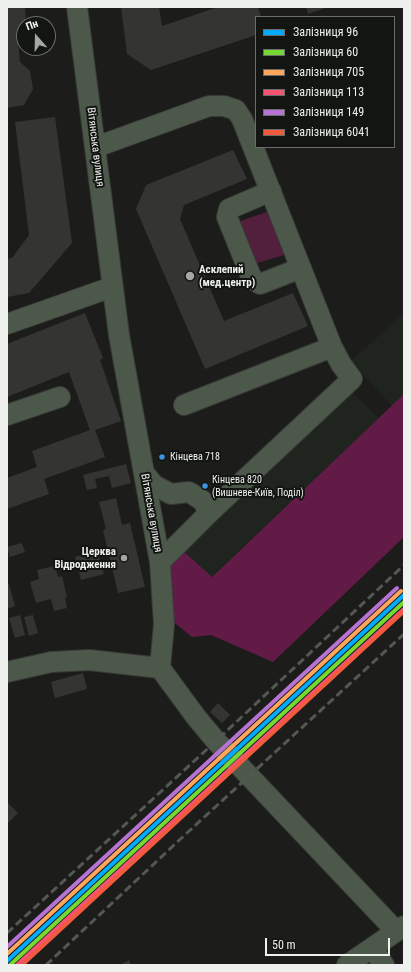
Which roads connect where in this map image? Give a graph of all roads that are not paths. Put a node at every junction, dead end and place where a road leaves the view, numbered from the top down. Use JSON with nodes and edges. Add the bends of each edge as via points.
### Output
{"nodes":[{"id":1,"x":77,"y":7,"type":"edge"},
{"id":2,"x":96,"y":147,"type":"junction"},
{"id":3,"x":271,"y":190,"type":"junction"},
{"id":4,"x":301,"y":268,"type":"junction"},
{"id":5,"x":112,"y":287,"type":"junction"},
{"id":6,"x":7,"y":324,"type":"edge"},
{"id":7,"x":332,"y":347,"type":"junction"},
{"id":8,"x":60,"y":397,"type":"dead end"},
{"id":9,"x":184,"y":405,"type":"dead end"},
{"id":10,"x":7,"y":415,"type":"edge"},
{"id":11,"x":144,"y":473,"type":"junction"},
{"id":12,"x":209,"y":512,"type":"junction"},
{"id":13,"x":160,"y":562,"type":"junction"},
{"id":14,"x":160,"y":668,"type":"junction"},
{"id":15,"x":7,"y":672,"type":"edge"},
{"id":16,"x":400,"y":928,"type":"edge"},
{"id":17,"x":372,"y":948,"type":"junction"},
{"id":18,"x":346,"y":965,"type":"edge"},
{"id":19,"x":384,"y":965,"type":"edge"}],
"edges":[{"from":1,"to":2,"type":"street","name":"Вітянська вулиця"},
{"from":2,"to":3,"type":"street","via":[[209,106],[224,106],[236,110],[242,119]]},
{"from":2,"to":5,"type":"street","name":"Вітянська вулиця"},
{"from":3,"to":4,"type":"street"},
{"from":3,"to":4,"type":"street","via":[[229,209],[227,217],[252,279],[260,284]]},
{"from":4,"to":7,"type":"street"},
{"from":5,"to":6,"type":"street"},
{"from":5,"to":11,"type":"street","name":"Вітянська вулиця"},
{"from":7,"to":9,"type":"street"},
{"from":7,"to":12,"type":"street","via":[[352,379]]},
{"from":8,"to":10,"type":"street"},
{"from":11,"to":12,"type":"street","via":[[154,485],[171,494],[189,492],[203,501]]},
{"from":11,"to":13,"type":"street","name":"Вітянська вулиця"},
{"from":12,"to":13,"type":"street"},
{"from":13,"to":14,"type":"street","name":"Вітянська вулиця","via":[[164,624]]},
{"from":14,"to":15,"type":"street","via":[[89,660],[51,662]]},
{"from":14,"to":16,"type":"street","via":[[204,727],[255,784]]},
{"from":16,"to":17,"type":"street"},
{"from":17,"to":18,"type":"street"},
{"from":17,"to":19,"type":"street"}]}
